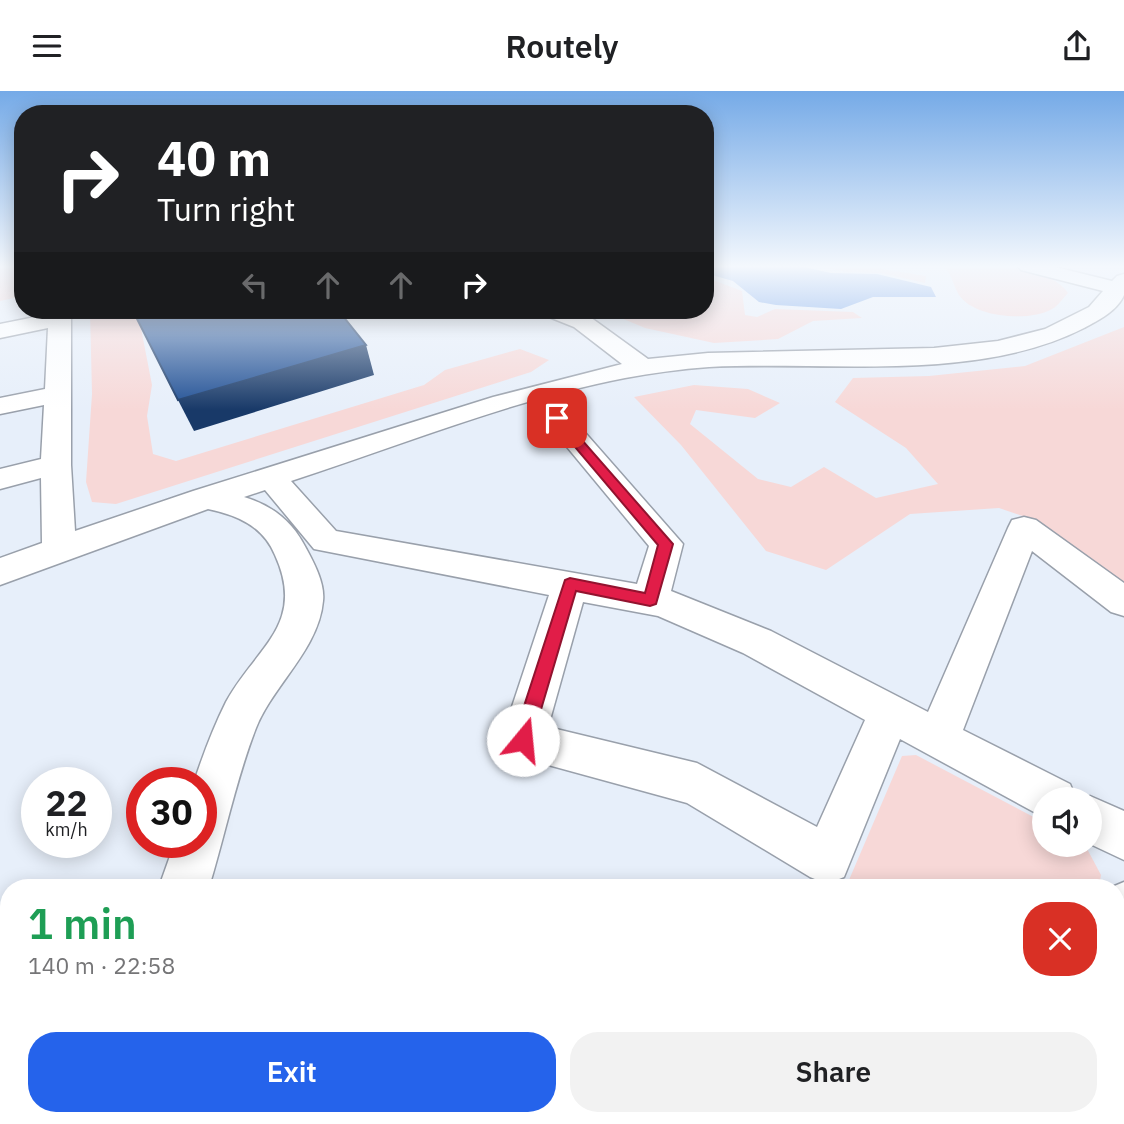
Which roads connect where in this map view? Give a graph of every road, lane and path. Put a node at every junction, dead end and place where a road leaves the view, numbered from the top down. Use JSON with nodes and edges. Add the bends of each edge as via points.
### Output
{"nodes":[{"id":1,"x":1093,"y":314,"type":"edge"},
{"id":2,"x":574,"y":319,"type":"edge"},
{"id":3,"x":0,"y":331,"type":"edge"},
{"id":4,"x":642,"y":367,"type":"junction"},
{"id":5,"x":58,"y":394,"type":"junction"},
{"id":6,"x":0,"y":406,"type":"edge"},
{"id":7,"x":557,"y":418,"type":"dead end"},
{"id":8,"x":56,"y":465,"type":"junction"},
{"id":9,"x":271,"y":477,"type":"junction"},
{"id":10,"x":0,"y":479,"type":"edge"},
{"id":11,"x":204,"y":498,"type":"junction"},
{"id":12,"x":59,"y":549,"type":"junction"},
{"id":13,"x":0,"y":572,"type":"edge"},
{"id":14,"x":570,"y":584,"type":"junction"},
{"id":15,"x":650,"y":600,"type":"junction"},
{"id":16,"x":1124,"y":602,"type":"edge"},
{"id":17,"x":889,"y":713,"type":"junction"},
{"id":18,"x":937,"y":739,"type":"junction"},
{"id":19,"x":217,"y":788,"type":"edge"},
{"id":20,"x":1032,"y":789,"type":"edge"},
{"id":21,"x":1102,"y":825,"type":"edge"},
{"id":22,"x":1124,"y":837,"type":"edge"},
{"id":23,"x":194,"y":858,"type":"edge"},
{"id":24,"x":187,"y":879,"type":"edge"}],
"edges":[{"from":1,"to":4,"type":"street","via":[[1045,335],[989,349],[917,357],[760,357]]},
{"from":2,"to":4,"type":"street"},
{"from":3,"to":5,"type":"street","via":[[60,319]]},
{"from":4,"to":9,"type":"street","via":[[551,387]]},
{"from":5,"to":6,"type":"street"},
{"from":5,"to":8,"type":"street"},
{"from":7,"to":15,"type":"street","via":[[666,544]]},
{"from":8,"to":10,"type":"street"},
{"from":8,"to":12,"type":"street"},
{"from":9,"to":11,"type":"street"},
{"from":9,"to":14,"type":"street","via":[[326,541]]},
{"from":11,"to":12,"type":"street"},
{"from":11,"to":19,"type":"street","via":[[231,503],[269,519],[289,543],[305,601],[289,639],[242,714]]},
{"from":12,"to":13,"type":"street"},
{"from":14,"to":15,"type":"street"},
{"from":14,"to":17,"type":"street","via":[[523,740],[697,784],[827,860]]},
{"from":15,"to":17,"type":"street","via":[[757,642]]},
{"from":16,"to":18,"type":"street","via":[[1024,528]]},
{"from":17,"to":18,"type":"street"},
{"from":18,"to":20,"type":"street"},
{"from":21,"to":22,"type":"street"},
{"from":23,"to":24,"type":"street"}]}
